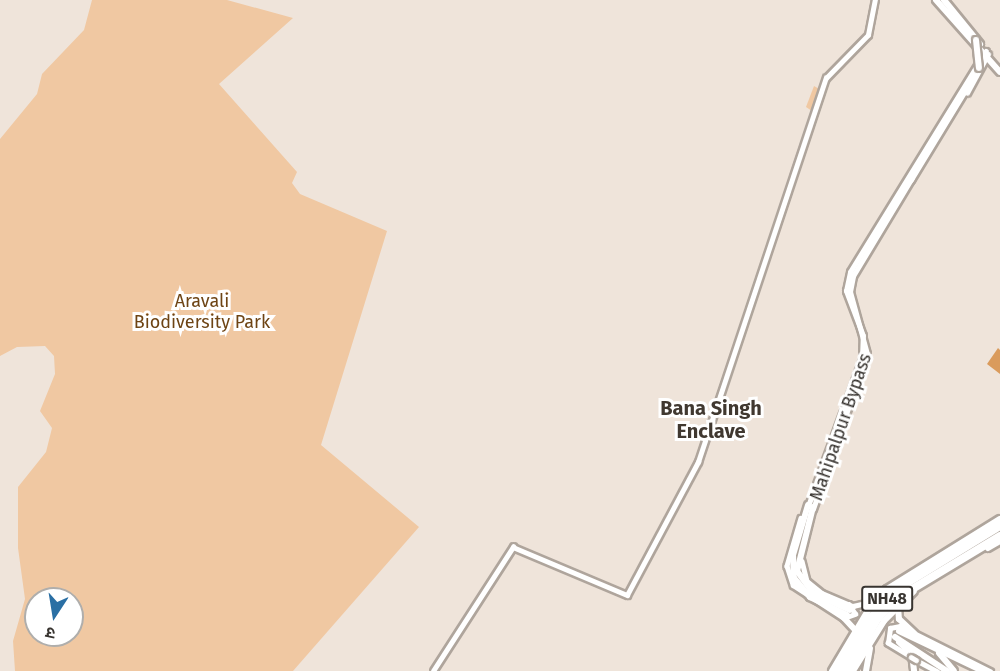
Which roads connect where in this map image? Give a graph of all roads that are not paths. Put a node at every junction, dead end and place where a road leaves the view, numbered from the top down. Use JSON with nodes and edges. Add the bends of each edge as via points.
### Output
{"nodes":[{"id":1,"x":875,"y":0,"type":"edge"},
{"id":2,"x":936,"y":0,"type":"edge"},
{"id":3,"x":942,"y":0,"type":"edge"},
{"id":4,"x":974,"y":40,"type":"junction"},
{"id":5,"x":986,"y":54,"type":"junction"},
{"id":6,"x":977,"y":67,"type":"junction"},
{"id":7,"x":1000,"y":70,"type":"edge"},
{"id":8,"x":911,"y":180,"type":"junction"},
{"id":9,"x":811,"y":506,"type":"junction"},
{"id":10,"x":1000,"y":519,"type":"edge"},
{"id":11,"x":1000,"y":526,"type":"edge"},
{"id":12,"x":975,"y":533,"type":"junction"},
{"id":13,"x":1000,"y":536,"type":"edge"},
{"id":14,"x":1000,"y":541,"type":"edge"},
{"id":15,"x":973,"y":546,"type":"junction"},
{"id":16,"x":958,"y":550,"type":"junction"},
{"id":17,"x":905,"y":592,"type":"junction"},
{"id":18,"x":876,"y":600,"type":"junction"},
{"id":19,"x":898,"y":606,"type":"junction"},
{"id":20,"x":848,"y":612,"type":"junction"},
{"id":21,"x":855,"y":631,"type":"junction"},
{"id":22,"x":914,"y":633,"type":"junction"},
{"id":23,"x":897,"y":635,"type":"junction"},
{"id":24,"x":872,"y":639,"type":"junction"},
{"id":25,"x":970,"y":665,"type":"junction"},
{"id":26,"x":433,"y":671,"type":"edge"},
{"id":27,"x":832,"y":671,"type":"edge"},
{"id":28,"x":839,"y":671,"type":"edge"},
{"id":29,"x":847,"y":671,"type":"edge"},
{"id":30,"x":853,"y":671,"type":"edge"},
{"id":31,"x":866,"y":671,"type":"edge"},
{"id":32,"x":914,"y":671,"type":"edge"},
{"id":33,"x":937,"y":671,"type":"edge"},
{"id":34,"x":947,"y":671,"type":"edge"},
{"id":35,"x":954,"y":671,"type":"edge"},
{"id":36,"x":977,"y":671,"type":"edge"},
{"id":37,"x":983,"y":671,"type":"edge"},
{"id":38,"x":990,"y":671,"type":"edge"}],
"edges":[{"from":1,"to":26,"type":"street","via":[[868,35],[826,78],[698,462],[628,594],[619,596],[515,546]]},
{"from":2,"to":4,"type":"main road"},
{"from":3,"to":4,"type":"main road"},
{"from":3,"to":5,"type":"main road"},
{"from":4,"to":5,"type":"main road"},
{"from":4,"to":6,"type":"main road","bridge":true},
{"from":5,"to":6,"type":"street","name":"Mahipalpur Bypass"},
{"from":5,"to":7,"type":"main road"},
{"from":5,"to":8,"type":"street","name":"Mahipalpur Bypass"},
{"from":6,"to":8,"type":"main road"},
{"from":6,"to":9,"type":"street","name":"Mahipalpur Bypass","via":[[850,272],[846,291],[863,336],[862,359]]},
{"from":8,"to":9,"type":"street","name":"Mahipalpur Bypass","via":[[853,276],[850,292],[867,354]]},
{"from":9,"to":20,"type":"main road","via":[[797,571],[813,592]]},
{"from":10,"to":12,"type":"main road"},
{"from":11,"to":15,"type":"highway","number":"NH48"},
{"from":12,"to":16,"type":"highway"},
{"from":12,"to":18,"type":"main road","via":[[900,579]]},
{"from":13,"to":15,"type":"highway","number":"NH48"},
{"from":14,"to":19,"type":"main road","via":[[918,588]]},
{"from":15,"to":16,"type":"highway","number":"NH48"},
{"from":15,"to":17,"type":"highway","number":"NH48"},
{"from":16,"to":28,"type":"highway","number":"NH48","via":[[884,601]]},
{"from":17,"to":19,"type":"highway"},
{"from":17,"to":29,"type":"highway","number":"NH48","via":[[879,616]]},
{"from":18,"to":20,"type":"street"},
{"from":18,"to":21,"type":"main road"},
{"from":19,"to":22,"type":"main road","via":[[899,619]]},
{"from":19,"to":24,"type":"main road"},
{"from":20,"to":21,"type":"main road"},
{"from":21,"to":27,"type":"main road"},
{"from":22,"to":33,"type":"street","via":[[895,626],[886,637]]},
{"from":22,"to":38,"type":"street"},
{"from":23,"to":25,"type":"main road"},
{"from":23,"to":32,"type":"main road","via":[[911,651]]},
{"from":23,"to":34,"type":"main road"},
{"from":23,"to":35,"type":"main road","via":[[943,656]]},
{"from":24,"to":30,"type":"main road"},
{"from":24,"to":31,"type":"main road"},
{"from":25,"to":36,"type":"street"},
{"from":25,"to":37,"type":"main road"}]}
